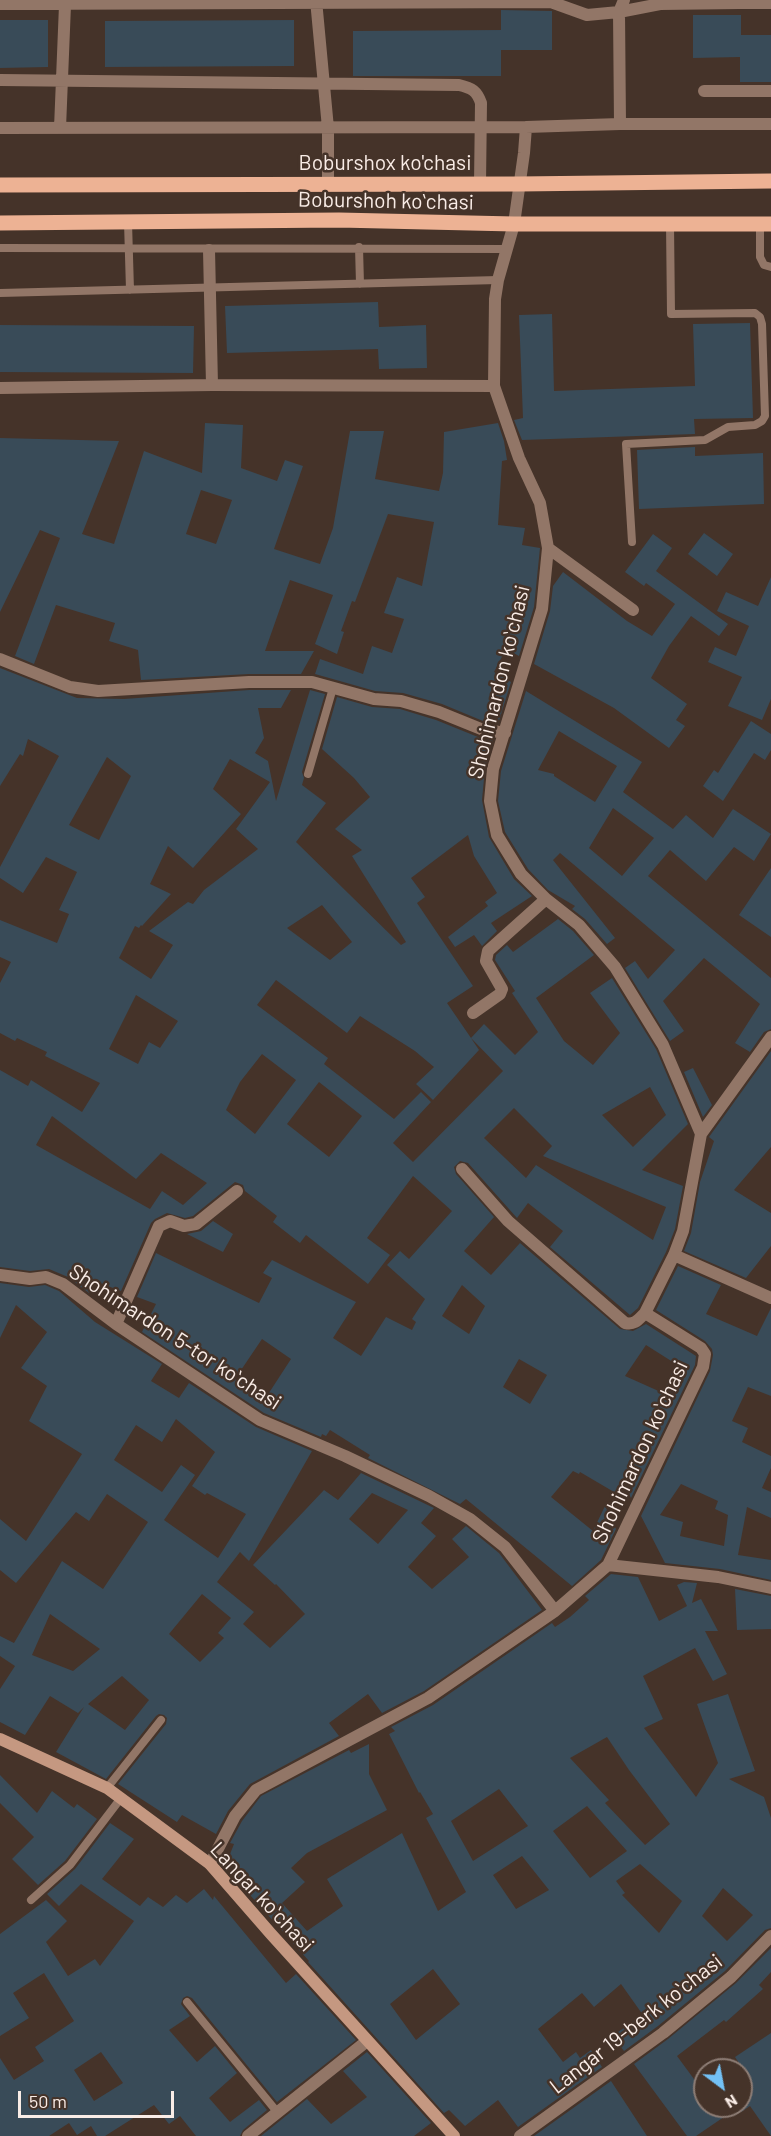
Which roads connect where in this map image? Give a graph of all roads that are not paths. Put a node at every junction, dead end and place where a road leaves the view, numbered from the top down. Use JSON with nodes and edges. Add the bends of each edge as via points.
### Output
{"nodes":[{"id":1,"x":317,"y":1,"type":"edge"},
{"id":2,"x":741,"y":1,"type":"edge"},
{"id":3,"x":771,"y":3,"type":"edge"},
{"id":4,"x":0,"y":4,"type":"edge"},
{"id":5,"x":65,"y":5,"type":"junction"},
{"id":6,"x":622,"y":6,"type":"edge"},
{"id":7,"x":0,"y":80,"type":"edge"},
{"id":8,"x":62,"y":81,"type":"junction"},
{"id":9,"x":324,"y":84,"type":"junction"},
{"id":10,"x":704,"y":91,"type":"dead end"},
{"id":11,"x":771,"y":92,"type":"edge"},
{"id":12,"x":620,"y":124,"type":"junction"},
{"id":13,"x":771,"y":124,"type":"edge"},
{"id":14,"x":481,"y":127,"type":"junction"},
{"id":15,"x":526,"y":127,"type":"junction"},
{"id":16,"x":0,"y":128,"type":"edge"},
{"id":17,"x":60,"y":128,"type":"junction"},
{"id":18,"x":328,"y":128,"type":"junction"},
{"id":19,"x":771,"y":181,"type":"edge"},
{"id":20,"x":328,"y":184,"type":"junction"},
{"id":21,"x":480,"y":184,"type":"junction"},
{"id":22,"x":519,"y":184,"type":"junction"},
{"id":23,"x":0,"y":185,"type":"edge"},
{"id":24,"x":128,"y":222,"type":"junction"},
{"id":25,"x":0,"y":223,"type":"edge"},
{"id":26,"x":670,"y":224,"type":"junction"},
{"id":27,"x":765,"y":224,"type":"edge"},
{"id":28,"x":514,"y":225,"type":"junction"},
{"id":29,"x":359,"y":247,"type":"junction"},
{"id":30,"x":0,"y":248,"type":"edge"},
{"id":31,"x":129,"y":249,"type":"junction"},
{"id":32,"x":508,"y":249,"type":"junction"},
{"id":33,"x":209,"y":250,"type":"junction"},
{"id":34,"x":771,"y":267,"type":"edge"},
{"id":35,"x":498,"y":280,"type":"junction"},
{"id":36,"x":360,"y":284,"type":"junction"},
{"id":37,"x":210,"y":288,"type":"junction"},
{"id":38,"x":130,"y":290,"type":"junction"},
{"id":39,"x":0,"y":293,"type":"edge"},
{"id":40,"x":212,"y":385,"type":"junction"},
{"id":41,"x":494,"y":386,"type":"junction"},
{"id":42,"x":0,"y":388,"type":"edge"},
{"id":43,"x":632,"y":542,"type":"dead end"},
{"id":44,"x":548,"y":548,"type":"junction"},
{"id":45,"x":633,"y":610,"type":"dead end"},
{"id":46,"x":0,"y":659,"type":"edge"},
{"id":47,"x":333,"y":688,"type":"junction"},
{"id":48,"x":505,"y":733,"type":"junction"},
{"id":49,"x":308,"y":774,"type":"dead end"},
{"id":50,"x":546,"y":899,"type":"junction"},
{"id":51,"x":473,"y":1013,"type":"dead end"},
{"id":52,"x":771,"y":1037,"type":"edge"},
{"id":53,"x":701,"y":1134,"type":"junction"},
{"id":54,"x":462,"y":1169,"type":"dead end"},
{"id":55,"x":237,"y":1191,"type":"dead end"},
{"id":56,"x":674,"y":1254,"type":"junction"},
{"id":57,"x":0,"y":1275,"type":"edge"},
{"id":58,"x":771,"y":1298,"type":"edge"},
{"id":59,"x":645,"y":1313,"type":"junction"},
{"id":60,"x":116,"y":1324,"type":"junction"},
{"id":61,"x":608,"y":1565,"type":"junction"},
{"id":62,"x":771,"y":1588,"type":"edge"},
{"id":63,"x":555,"y":1611,"type":"junction"},
{"id":64,"x":161,"y":1720,"type":"dead end"},
{"id":65,"x":0,"y":1739,"type":"edge"},
{"id":66,"x":107,"y":1788,"type":"junction"},
{"id":67,"x":121,"y":1798,"type":"junction"},
{"id":68,"x":210,"y":1864,"type":"junction"},
{"id":69,"x":32,"y":1900,"type":"dead end"},
{"id":70,"x":771,"y":1936,"type":"edge"},
{"id":71,"x":187,"y":2002,"type":"dead end"},
{"id":72,"x":368,"y":2041,"type":"junction"},
{"id":73,"x":278,"y":2113,"type":"junction"},
{"id":74,"x":248,"y":2136,"type":"edge"},
{"id":75,"x":454,"y":2136,"type":"edge"},
{"id":76,"x":520,"y":2136,"type":"edge"}],
"edges":[{"from":1,"to":5,"type":"street"},
{"from":1,"to":6,"type":"street","via":[[551,2],[587,15]]},
{"from":1,"to":9,"type":"street"},
{"from":2,"to":3,"type":"street"},
{"from":2,"to":6,"type":"street"},
{"from":4,"to":5,"type":"street"},
{"from":5,"to":8,"type":"street"},
{"from":6,"to":12,"type":"street"},
{"from":7,"to":8,"type":"street"},
{"from":8,"to":9,"type":"street"},
{"from":8,"to":17,"type":"street"},
{"from":9,"to":14,"type":"street","via":[[471,88],[481,103]]},
{"from":9,"to":18,"type":"street"},
{"from":10,"to":11,"type":"street"},
{"from":12,"to":13,"type":"street"},
{"from":12,"to":15,"type":"street"},
{"from":14,"to":15,"type":"street"},
{"from":14,"to":18,"type":"street"},
{"from":14,"to":21,"type":"street"},
{"from":15,"to":22,"type":"street"},
{"from":16,"to":17,"type":"street"},
{"from":17,"to":18,"type":"street"},
{"from":18,"to":20,"type":"street"},
{"from":19,"to":22,"type":"main road","name":"Boburshox ko'chasi"},
{"from":20,"to":21,"type":"main road","name":"Boburshox ko'chasi"},
{"from":20,"to":23,"type":"main road","name":"Boburshox ko'chasi"},
{"from":21,"to":22,"type":"main road","name":"Boburshox ko'chasi"},
{"from":22,"to":28,"type":"street","name":"Shohimardon koʻchasi"},
{"from":24,"to":25,"type":"main road","name":"Boburshoh koʻchasi"},
{"from":24,"to":28,"type":"main road","name":"Boburshoh koʻchasi","via":[[339,220]]},
{"from":24,"to":31,"type":"lane"},
{"from":26,"to":27,"type":"main road","name":"Boburshoh koʻchasi"},
{"from":26,"to":28,"type":"main road","name":"Boburshoh koʻchasi"},
{"from":26,"to":43,"type":"lane","via":[[671,314],[756,313],[760,317],[765,416],[755,425],[728,427],[705,440],[626,444]]},
{"from":27,"to":34,"type":"lane","via":[[760,257],[764,265]]},
{"from":28,"to":32,"type":"street","name":"Shohimardon koʻchasi"},
{"from":29,"to":32,"type":"lane"},
{"from":29,"to":33,"type":"lane"},
{"from":29,"to":36,"type":"lane"},
{"from":30,"to":31,"type":"lane"},
{"from":31,"to":33,"type":"lane"},
{"from":31,"to":38,"type":"lane"},
{"from":32,"to":35,"type":"street","name":"Shohimardon koʻchasi"},
{"from":33,"to":37,"type":"street"},
{"from":35,"to":36,"type":"lane"},
{"from":35,"to":41,"type":"street","name":"Shohimardon koʻchasi"},
{"from":36,"to":37,"type":"lane"},
{"from":37,"to":38,"type":"lane"},
{"from":37,"to":40,"type":"street"},
{"from":38,"to":39,"type":"lane"},
{"from":40,"to":41,"type":"street"},
{"from":40,"to":42,"type":"street"},
{"from":41,"to":44,"type":"street","name":"Shohimardon koʻchasi","via":[[519,458],[540,503]]},
{"from":44,"to":45,"type":"street"},
{"from":44,"to":48,"type":"street","name":"Shohimardon koʻchasi","via":[[542,609]]},
{"from":46,"to":47,"type":"street","via":[[70,687],[98,691],[288,681]]},
{"from":47,"to":48,"type":"street","via":[[374,699],[401,701],[481,729]]},
{"from":47,"to":49,"type":"lane"},
{"from":48,"to":50,"type":"street","name":"Shohimardon koʻchasi","via":[[493,769],[490,801],[497,835],[521,874]]},
{"from":50,"to":51,"type":"street","via":[[488,951],[486,961],[502,989]]},
{"from":50,"to":53,"type":"street","name":"Shohimardon koʻchasi","via":[[579,925],[615,967],[663,1045]]},
{"from":52,"to":53,"type":"street"},
{"from":53,"to":56,"type":"street","via":[[683,1230]]},
{"from":54,"to":59,"type":"street","via":[[508,1221],[625,1323],[636,1323]]},
{"from":55,"to":60,"type":"street","via":[[196,1224],[184,1226],[170,1221],[159,1226]]},
{"from":56,"to":58,"type":"street"},
{"from":56,"to":59,"type":"street"},
{"from":57,"to":60,"type":"street","name":"Shohimardon 5-tor koʻchasi","via":[[46,1277],[63,1284]]},
{"from":59,"to":61,"type":"street","name":"Shohimardon koʻchasi","via":[[705,1354],[703,1367]]},
{"from":60,"to":63,"type":"street","name":"Shohimardon 5-tor koʻchasi","via":[[260,1420],[418,1491],[470,1519],[505,1547]]},
{"from":61,"to":62,"type":"street","via":[[718,1576]]},
{"from":61,"to":63,"type":"street","name":"Shohimardon koʻchasi"},
{"from":63,"to":68,"type":"street","name":"Shohimardon koʻchasi","via":[[428,1698],[256,1790],[235,1816]]},
{"from":64,"to":66,"type":"lane"},
{"from":65,"to":66,"type":"street","name":"Langar koʻchasi"},
{"from":66,"to":67,"type":"street","name":"Langar koʻchasi"},
{"from":67,"to":68,"type":"street","name":"Langar koʻchasi"},
{"from":67,"to":69,"type":"lane","via":[[70,1865]]},
{"from":68,"to":72,"type":"street","name":"Langar koʻchasi"},
{"from":70,"to":76,"type":"street","name":"Langar 19-berk koʻchasi","via":[[731,1977],[663,2033]]},
{"from":71,"to":73,"type":"lane"},
{"from":72,"to":73,"type":"street"},
{"from":72,"to":75,"type":"street","name":"Langar koʻchasi"},
{"from":73,"to":74,"type":"street"}]}
